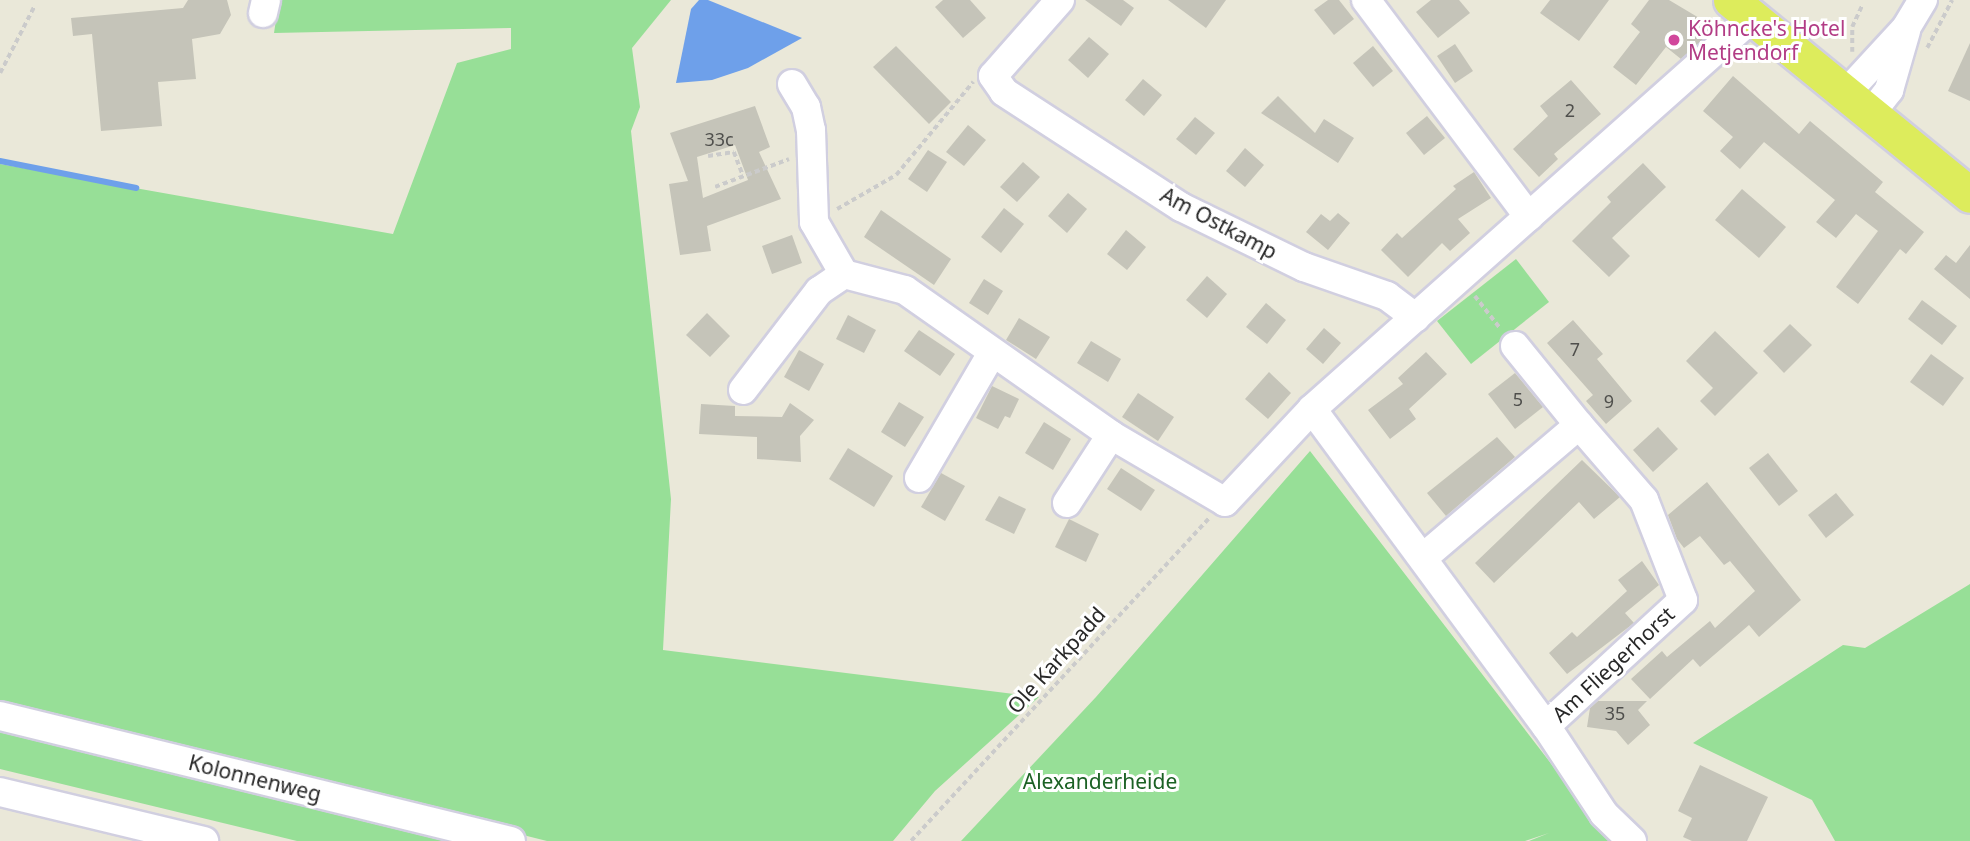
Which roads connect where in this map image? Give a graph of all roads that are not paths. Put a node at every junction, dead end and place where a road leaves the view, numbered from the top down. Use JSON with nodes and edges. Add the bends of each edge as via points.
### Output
{"nodes":[{"id":1,"x":1060,"y":0,"type":"edge"},
{"id":2,"x":1366,"y":0,"type":"edge"},
{"id":3,"x":1923,"y":0,"type":"edge"},
{"id":4,"x":1742,"y":9,"type":"edge"},
{"id":5,"x":792,"y":84,"type":"dead end"},
{"id":6,"x":1860,"y":102,"type":"junction"},
{"id":7,"x":1970,"y":195,"type":"edge"},
{"id":8,"x":1529,"y":217,"type":"junction"},
{"id":9,"x":844,"y":274,"type":"junction"},
{"id":10,"x":1416,"y":318,"type":"junction"},
{"id":11,"x":1515,"y":346,"type":"road end"},
{"id":12,"x":992,"y":353,"type":"junction"},
{"id":13,"x":743,"y":390,"type":"dead end"},
{"id":14,"x":1311,"y":409,"type":"junction"},
{"id":15,"x":1579,"y":425,"type":"junction"},
{"id":16,"x":1111,"y":435,"type":"junction"},
{"id":17,"x":919,"y":478,"type":"dead end"},
{"id":18,"x":1067,"y":503,"type":"dead end"},
{"id":19,"x":1424,"y":557,"type":"junction"},
{"id":20,"x":0,"y":716,"type":"edge"},
{"id":21,"x":1546,"y":726,"type":"junction"},
{"id":22,"x":0,"y":792,"type":"edge"},
{"id":23,"x":204,"y":841,"type":"edge"},
{"id":24,"x":511,"y":841,"type":"edge"},
{"id":25,"x":1632,"y":841,"type":"edge"}],
"edges":[{"from":1,"to":10,"type":"street","name":"Am Ostkamp","via":[[993,76],[1004,92],[1181,207],[1304,267],[1387,296]]},
{"from":2,"to":8,"type":"street"},
{"from":3,"to":6,"type":"street","via":[[1906,28],[1889,90]]},
{"from":4,"to":6,"type":"main road"},
{"from":4,"to":8,"type":"street"},
{"from":5,"to":9,"type":"street","via":[[809,118],[814,222]]},
{"from":6,"to":7,"type":"main road"},
{"from":8,"to":10,"type":"street"},
{"from":9,"to":12,"type":"street","via":[[905,290]]},
{"from":9,"to":13,"type":"street","via":[[819,291]]},
{"from":10,"to":14,"type":"street"},
{"from":11,"to":15,"type":"street","name":"Am Fliegerhorst"},
{"from":12,"to":16,"type":"street"},
{"from":12,"to":17,"type":"street"},
{"from":14,"to":16,"type":"street","via":[[1225,502]]},
{"from":14,"to":19,"type":"street","name":"Am Fliegerhorst"},
{"from":15,"to":19,"type":"street"},
{"from":15,"to":21,"type":"street","name":"Am Fliegerhorst","via":[[1644,500],[1683,600]]},
{"from":16,"to":18,"type":"street"},
{"from":19,"to":21,"type":"street","name":"Am Fliegerhorst"},
{"from":20,"to":24,"type":"street","name":"Kolonnenweg"},
{"from":21,"to":25,"type":"street","via":[[1604,814]]},
{"from":22,"to":23,"type":"street"}]}
